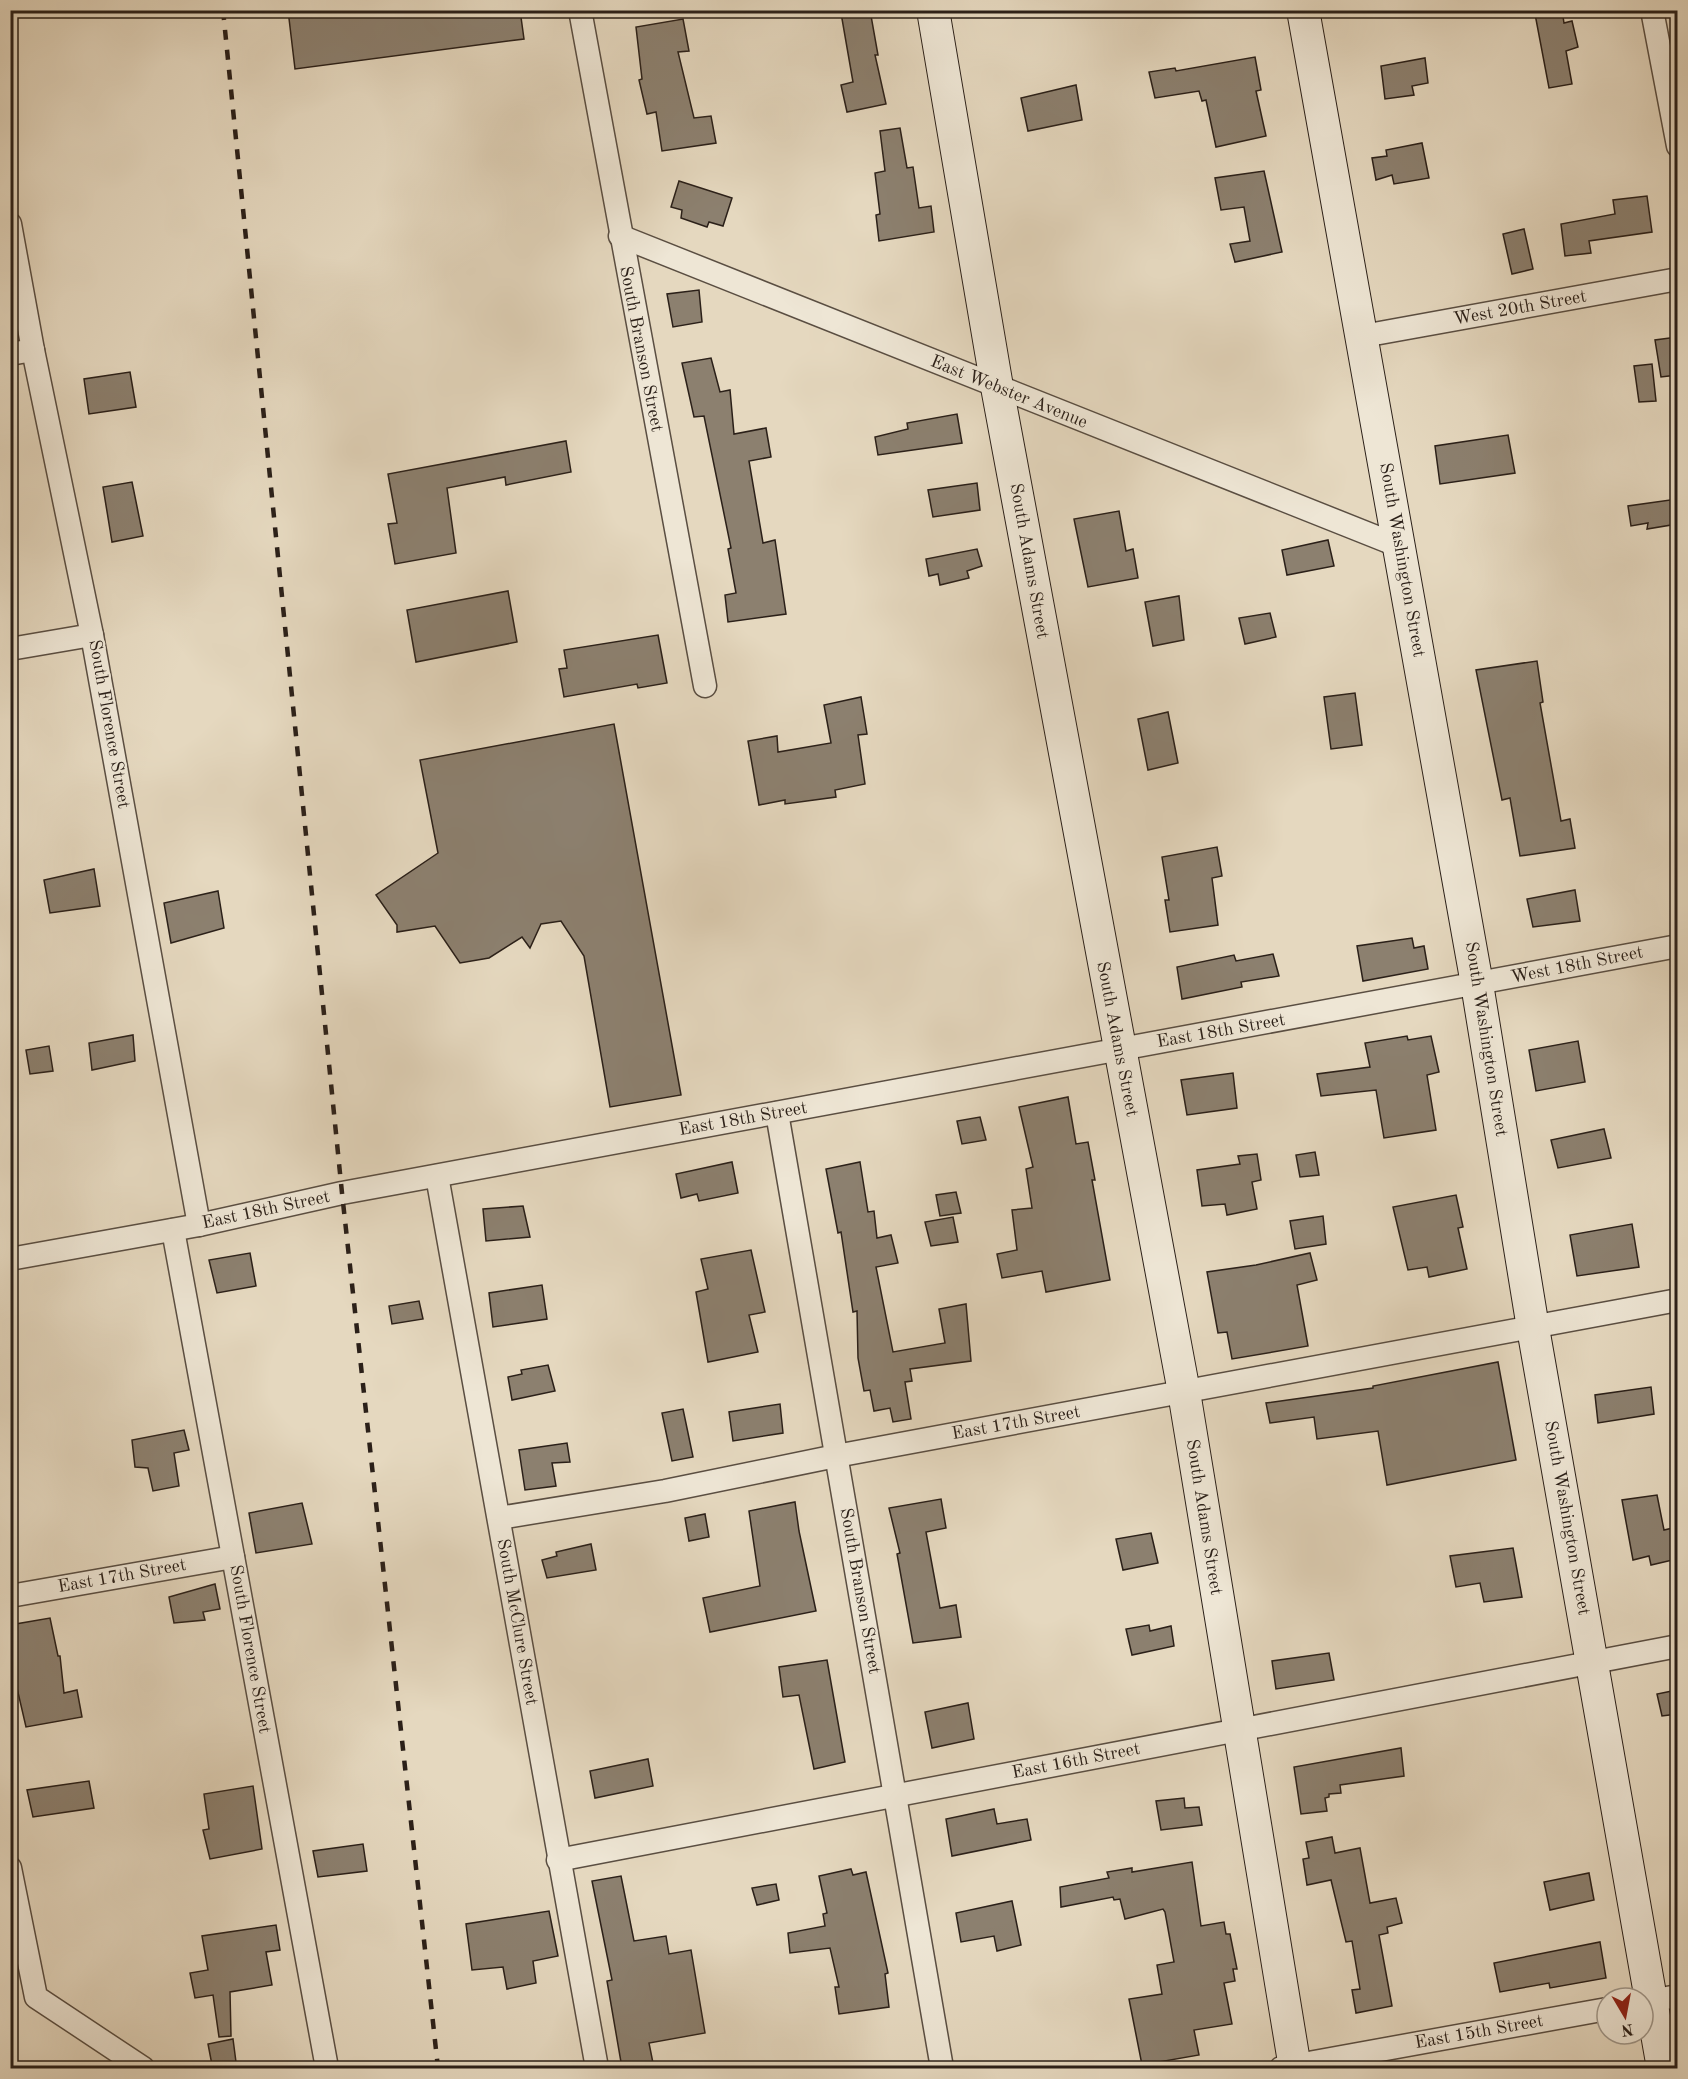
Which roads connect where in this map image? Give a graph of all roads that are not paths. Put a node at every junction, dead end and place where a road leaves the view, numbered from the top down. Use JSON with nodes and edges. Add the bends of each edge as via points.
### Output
{"nodes":[{"id":1,"x":580,"y":10,"type":"edge"},
{"id":2,"x":933,"y":10,"type":"edge"},
{"id":3,"x":1304,"y":10,"type":"edge"},
{"id":4,"x":1652,"y":10,"type":"edge"},
{"id":5,"x":1677,"y":146,"type":"edge"},
{"id":6,"x":10,"y":224,"type":"edge"},
{"id":7,"x":620,"y":236,"type":"junction"},
{"id":8,"x":1677,"y":279,"type":"edge"},
{"id":9,"x":1363,"y":336,"type":"junction"},
{"id":10,"x":22,"y":352,"type":"edge"},
{"id":11,"x":996,"y":387,"type":"junction"},
{"id":12,"x":1399,"y":546,"type":"junction"},
{"id":13,"x":93,"y":635,"type":"junction"},
{"id":14,"x":10,"y":649,"type":"edge"},
{"id":15,"x":705,"y":686,"type":"dead end"},
{"id":16,"x":1677,"y":946,"type":"edge"},
{"id":17,"x":1477,"y":984,"type":"junction"},
{"id":18,"x":1119,"y":1050,"type":"junction"},
{"id":19,"x":777,"y":1113,"type":"junction"},
{"id":20,"x":437,"y":1176,"type":"junction"},
{"id":21,"x":200,"y":1225,"type":"junction"},
{"id":22,"x":173,"y":1230,"type":"junction"},
{"id":23,"x":10,"y":1259,"type":"edge"},
{"id":24,"x":1677,"y":1300,"type":"edge"},
{"id":25,"x":1533,"y":1328,"type":"junction"},
{"id":26,"x":1184,"y":1392,"type":"junction"},
{"id":27,"x":836,"y":1456,"type":"junction"},
{"id":28,"x":499,"y":1518,"type":"junction"},
{"id":29,"x":233,"y":1557,"type":"junction"},
{"id":30,"x":10,"y":1596,"type":"edge"},
{"id":31,"x":1677,"y":1646,"type":"edge"},
{"id":32,"x":1593,"y":1662,"type":"junction"},
{"id":33,"x":1239,"y":1730,"type":"junction"},
{"id":34,"x":895,"y":1796,"type":"junction"},
{"id":35,"x":558,"y":1860,"type":"junction"},
{"id":36,"x":10,"y":1868,"type":"edge"},
{"id":37,"x":1657,"y":1999,"type":"edge"},
{"id":38,"x":1595,"y":2010,"type":"edge"},
{"id":39,"x":143,"y":2068,"type":"edge"},
{"id":40,"x":327,"y":2068,"type":"edge"},
{"id":41,"x":597,"y":2068,"type":"edge"},
{"id":42,"x":942,"y":2068,"type":"edge"},
{"id":43,"x":1290,"y":2068,"type":"edge"},
{"id":44,"x":1663,"y":2068,"type":"edge"}],
"edges":[{"from":1,"to":7,"type":"street","name":"South Branson Street"},
{"from":2,"to":11,"type":"main road","name":"South Adams Street"},
{"from":3,"to":9,"type":"main road","name":"South Washington Street"},
{"from":4,"to":5,"type":"street"},
{"from":6,"to":10,"type":"street","name":"South Florence Street"},
{"from":7,"to":11,"type":"street","name":"East Webster Avenue"},
{"from":7,"to":15,"type":"street","name":"South Branson Street"},
{"from":8,"to":9,"type":"street","name":"West 20th Street"},
{"from":9,"to":12,"type":"main road","name":"South Washington Street"},
{"from":10,"to":13,"type":"street","name":"South Florence Street"},
{"from":11,"to":12,"type":"street","name":"East Webster Avenue"},
{"from":11,"to":18,"type":"main road","name":"South Adams Street"},
{"from":12,"to":17,"type":"main road","name":"South Washington Street"},
{"from":13,"to":14,"type":"street"},
{"from":13,"to":21,"type":"street","name":"South Florence Street"},
{"from":16,"to":17,"type":"street","name":"West 18th Street"},
{"from":17,"to":18,"type":"street","name":"East 18th Street"},
{"from":17,"to":25,"type":"main road","name":"South Washington Street"},
{"from":18,"to":19,"type":"street","name":"East 18th Street"},
{"from":18,"to":26,"type":"main road","name":"South Adams Street"},
{"from":19,"to":20,"type":"street","name":"East 18th Street"},
{"from":19,"to":27,"type":"street","name":"South Branson Street"},
{"from":20,"to":21,"type":"street","name":"East 18th Street"},
{"from":20,"to":28,"type":"street","name":"South McClure Street"},
{"from":21,"to":22,"type":"street","name":"East 18th Street"},
{"from":22,"to":23,"type":"street","name":"East 18th Street"},
{"from":22,"to":29,"type":"street","name":"South Florence Street"},
{"from":24,"to":25,"type":"street","name":"East 17th Street"},
{"from":25,"to":26,"type":"street","name":"East 17th Street"},
{"from":25,"to":32,"type":"main road","name":"South Washington Street"},
{"from":26,"to":27,"type":"street","name":"East 17th Street"},
{"from":26,"to":33,"type":"main road","name":"South Adams Street"},
{"from":27,"to":28,"type":"street","name":"East 17th Street","via":[[665,1491]]},
{"from":27,"to":34,"type":"street","name":"South Branson Street"},
{"from":28,"to":35,"type":"street","name":"South McClure Street"},
{"from":29,"to":30,"type":"street","name":"East 17th Street"},
{"from":29,"to":40,"type":"street","name":"South Florence Street"},
{"from":31,"to":32,"type":"street","name":"East 16th Street"},
{"from":32,"to":33,"type":"street","name":"East 16th Street"},
{"from":32,"to":37,"type":"main road","name":"South Washington Street"},
{"from":33,"to":34,"type":"street","name":"East 16th Street"},
{"from":33,"to":43,"type":"main road","name":"South Adams Street"},
{"from":34,"to":35,"type":"street","name":"East 16th Street"},
{"from":34,"to":42,"type":"street","name":"South Branson Street"},
{"from":35,"to":41,"type":"street","name":"South McClure Street"},
{"from":36,"to":39,"type":"street","via":[[36,1996]]},
{"from":37,"to":44,"type":"main road","name":"South Washington Street"},
{"from":38,"to":43,"type":"street","name":"East 15th Street"}]}
